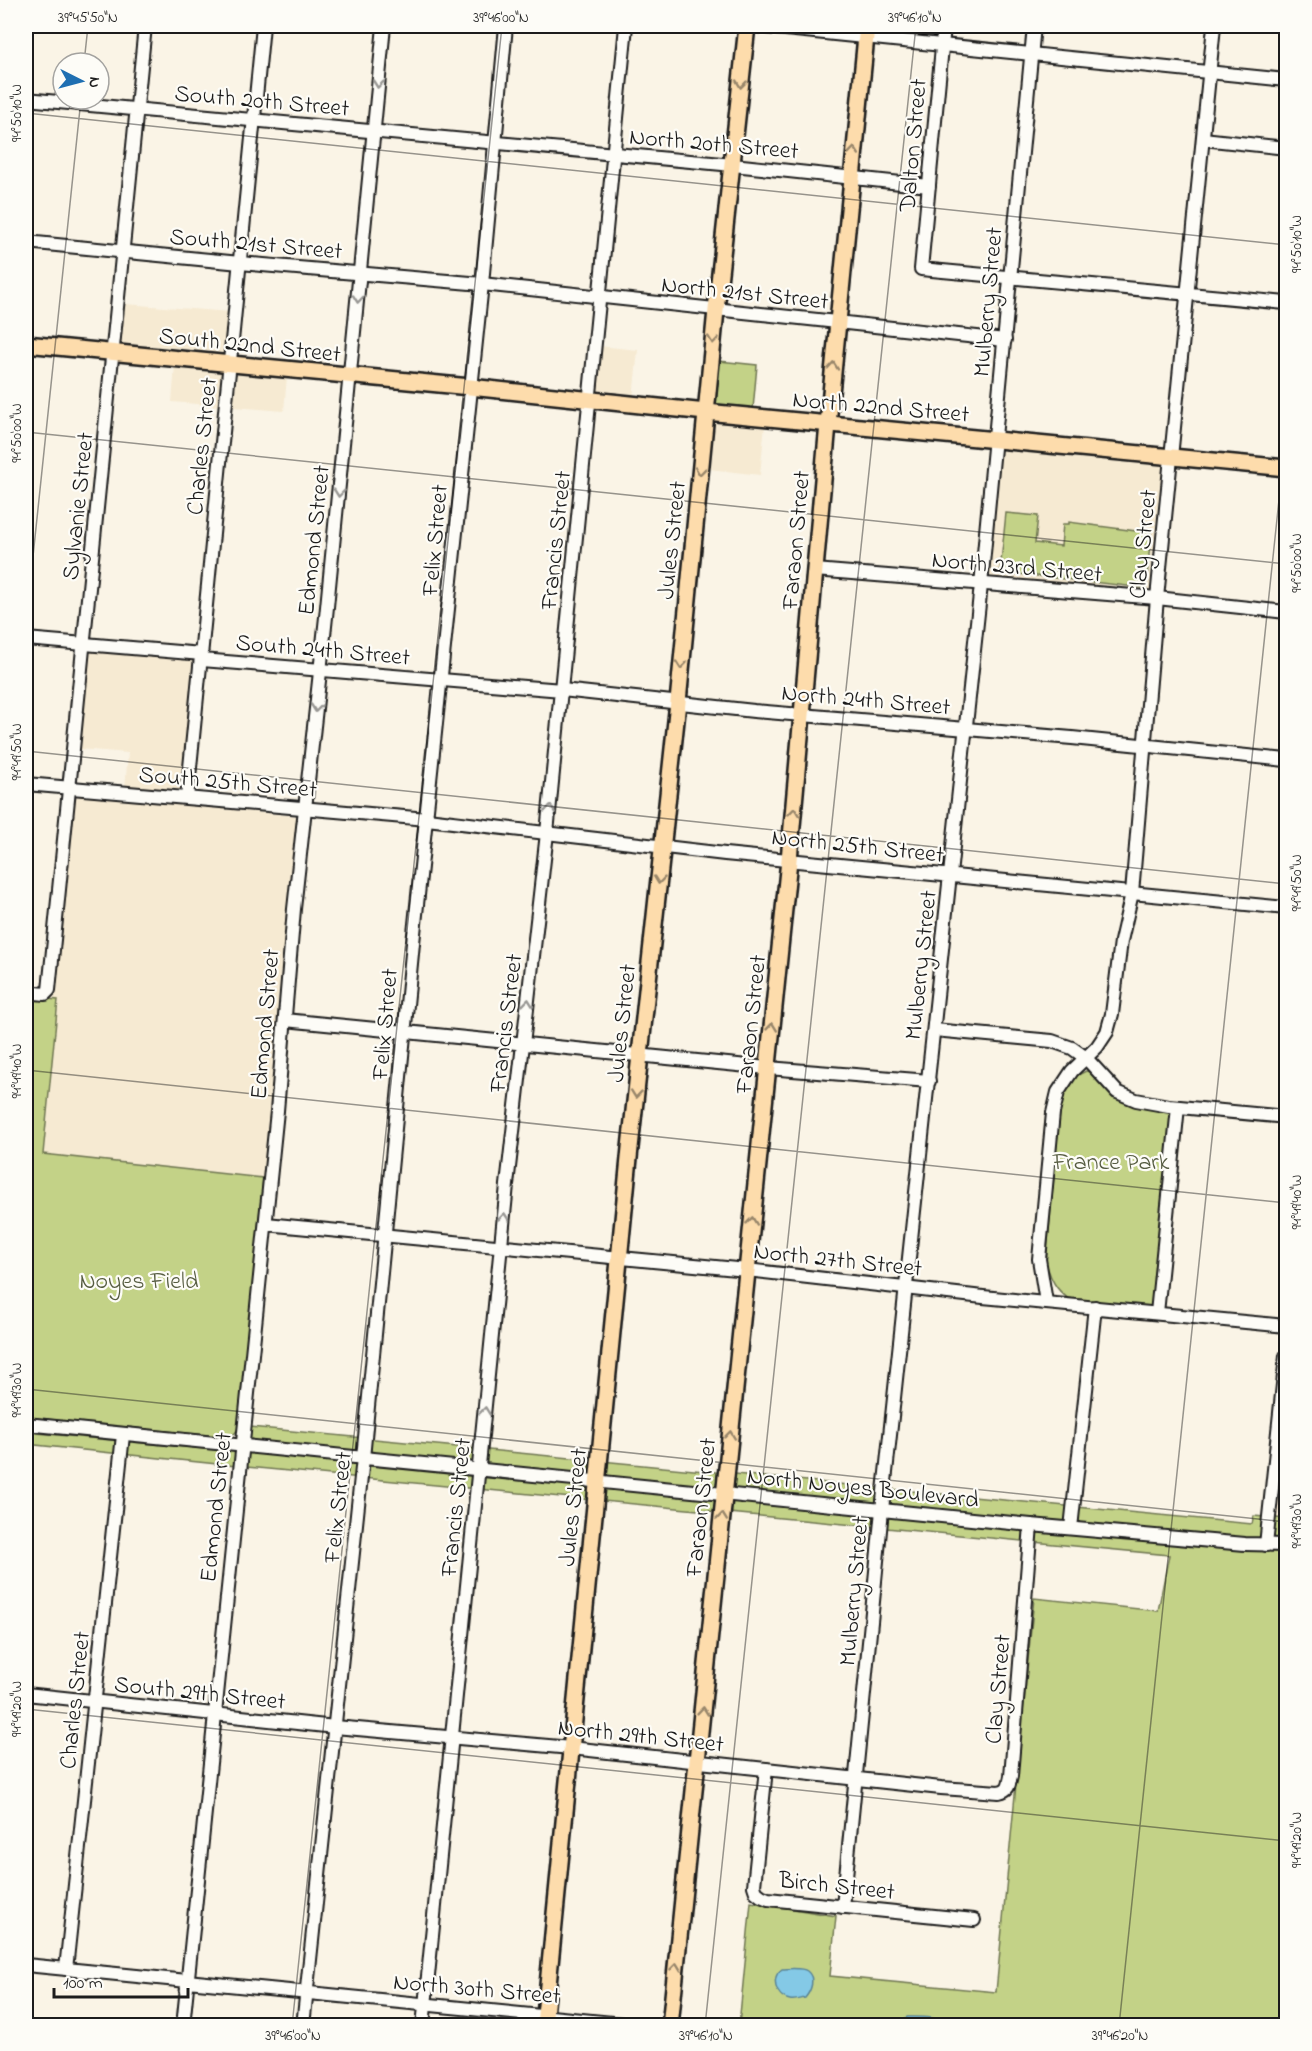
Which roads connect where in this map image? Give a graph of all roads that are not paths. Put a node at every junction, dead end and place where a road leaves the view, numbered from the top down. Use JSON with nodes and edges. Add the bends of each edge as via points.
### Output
{"nodes":[{"id":1,"x":145,"y":26,"type":"edge"},
{"id":2,"x":263,"y":26,"type":"edge"},
{"id":3,"x":384,"y":26,"type":"edge"},
{"id":4,"x":506,"y":26,"type":"edge"},
{"id":5,"x":626,"y":26,"type":"edge"},
{"id":6,"x":747,"y":26,"type":"edge"},
{"id":7,"x":756,"y":26,"type":"edge"},
{"id":8,"x":944,"y":26,"type":"edge"},
{"id":9,"x":1034,"y":26,"type":"edge"},
{"id":10,"x":1214,"y":26,"type":"edge"},
{"id":11,"x":866,"y":31,"type":"edge"},
{"id":12,"x":942,"y":44,"type":"junction"},
{"id":13,"x":1032,"y":54,"type":"junction"},
{"id":14,"x":1210,"y":73,"type":"junction"},
{"id":15,"x":1287,"y":80,"type":"edge"},
{"id":16,"x":26,"y":99,"type":"edge"},
{"id":17,"x":137,"y":110,"type":"junction"},
{"id":18,"x":254,"y":120,"type":"junction"},
{"id":19,"x":374,"y":132,"type":"junction"},
{"id":20,"x":1203,"y":139,"type":"junction"},
{"id":21,"x":495,"y":143,"type":"junction"},
{"id":22,"x":1287,"y":148,"type":"edge"},
{"id":23,"x":613,"y":154,"type":"junction"},
{"id":24,"x":732,"y":165,"type":"junction"},
{"id":25,"x":852,"y":178,"type":"junction"},
{"id":26,"x":929,"y":186,"type":"junction"},
{"id":27,"x":26,"y":242,"type":"edge"},
{"id":28,"x":123,"y":252,"type":"junction"},
{"id":29,"x":240,"y":263,"type":"junction"},
{"id":30,"x":360,"y":274,"type":"junction"},
{"id":31,"x":1010,"y":277,"type":"junction"},
{"id":32,"x":482,"y":285,"type":"junction"},
{"id":33,"x":1188,"y":293,"type":"junction"},
{"id":34,"x":600,"y":298,"type":"junction"},
{"id":35,"x":1287,"y":303,"type":"edge"},
{"id":36,"x":716,"y":310,"type":"junction"},
{"id":37,"x":837,"y":323,"type":"junction"},
{"id":38,"x":1005,"y":340,"type":"junction"},
{"id":39,"x":26,"y":344,"type":"edge"},
{"id":40,"x":114,"y":352,"type":"junction"},
{"id":41,"x":230,"y":365,"type":"junction"},
{"id":42,"x":350,"y":376,"type":"junction"},
{"id":43,"x":470,"y":387,"type":"junction"},
{"id":44,"x":590,"y":400,"type":"junction"},
{"id":45,"x":706,"y":412,"type":"junction"},
{"id":46,"x":828,"y":424,"type":"junction"},
{"id":47,"x":995,"y":440,"type":"junction"},
{"id":48,"x":1172,"y":458,"type":"junction"},
{"id":49,"x":1287,"y":468,"type":"edge"},
{"id":50,"x":815,"y":570,"type":"junction"},
{"id":51,"x":981,"y":585,"type":"junction"},
{"id":52,"x":1157,"y":598,"type":"junction"},
{"id":53,"x":1287,"y":612,"type":"edge"},
{"id":54,"x":26,"y":639,"type":"edge"},
{"id":55,"x":84,"y":644,"type":"junction"},
{"id":56,"x":202,"y":657,"type":"junction"},
{"id":57,"x":321,"y":670,"type":"junction"},
{"id":58,"x":442,"y":680,"type":"junction"},
{"id":59,"x":562,"y":690,"type":"junction"},
{"id":60,"x":678,"y":702,"type":"junction"},
{"id":61,"x":803,"y":715,"type":"junction"},
{"id":62,"x":965,"y":729,"type":"junction"},
{"id":63,"x":1144,"y":746,"type":"junction"},
{"id":64,"x":1287,"y":760,"type":"edge"},
{"id":65,"x":26,"y":784,"type":"edge"},
{"id":66,"x":70,"y":788,"type":"junction"},
{"id":67,"x":187,"y":798,"type":"junction"},
{"id":68,"x":305,"y":809,"type":"junction"},
{"id":69,"x":427,"y":819,"type":"junction"},
{"id":70,"x":547,"y":834,"type":"junction"},
{"id":71,"x":662,"y":847,"type":"junction"},
{"id":72,"x":789,"y":860,"type":"junction"},
{"id":73,"x":950,"y":875,"type":"junction"},
{"id":74,"x":1132,"y":893,"type":"junction"},
{"id":75,"x":1287,"y":908,"type":"edge"},
{"id":76,"x":26,"y":992,"type":"edge"},
{"id":77,"x":285,"y":1020,"type":"junction"},
{"id":78,"x":934,"y":1029,"type":"junction"},
{"id":79,"x":405,"y":1032,"type":"junction"},
{"id":80,"x":524,"y":1044,"type":"junction"},
{"id":81,"x":640,"y":1055,"type":"junction"},
{"id":82,"x":1086,"y":1058,"type":"junction"},
{"id":83,"x":768,"y":1068,"type":"junction"},
{"id":84,"x":929,"y":1081,"type":"junction"},
{"id":85,"x":1178,"y":1107,"type":"junction"},
{"id":86,"x":1287,"y":1117,"type":"edge"},
{"id":87,"x":266,"y":1224,"type":"junction"},
{"id":88,"x":385,"y":1236,"type":"junction"},
{"id":89,"x":502,"y":1247,"type":"junction"},
{"id":90,"x":620,"y":1258,"type":"junction"},
{"id":91,"x":747,"y":1270,"type":"junction"},
{"id":92,"x":907,"y":1288,"type":"junction"},
{"id":93,"x":1046,"y":1302,"type":"junction"},
{"id":94,"x":1095,"y":1307,"type":"junction"},
{"id":95,"x":1157,"y":1313,"type":"junction"},
{"id":96,"x":1287,"y":1326,"type":"edge"},
{"id":97,"x":1287,"y":1356,"type":"edge"},
{"id":98,"x":26,"y":1424,"type":"edge"},
{"id":99,"x":123,"y":1435,"type":"junction"},
{"id":100,"x":243,"y":1446,"type":"junction"},
{"id":101,"x":363,"y":1458,"type":"junction"},
{"id":102,"x":479,"y":1470,"type":"junction"},
{"id":103,"x":597,"y":1482,"type":"junction"},
{"id":104,"x":724,"y":1494,"type":"junction"},
{"id":105,"x":882,"y":1510,"type":"junction"},
{"id":106,"x":1031,"y":1525,"type":"junction"},
{"id":107,"x":1071,"y":1528,"type":"junction"},
{"id":108,"x":1266,"y":1545,"type":"junction"},
{"id":109,"x":1287,"y":1545,"type":"edge"},
{"id":110,"x":26,"y":1694,"type":"edge"},
{"id":111,"x":94,"y":1701,"type":"junction"},
{"id":112,"x":215,"y":1714,"type":"junction"},
{"id":113,"x":335,"y":1727,"type":"junction"},
{"id":114,"x":453,"y":1738,"type":"junction"},
{"id":115,"x":571,"y":1748,"type":"junction"},
{"id":116,"x":698,"y":1762,"type":"junction"},
{"id":117,"x":766,"y":1769,"type":"junction"},
{"id":118,"x":856,"y":1779,"type":"junction"},
{"id":119,"x":942,"y":1788,"type":"joint"},
{"id":120,"x":843,"y":1907,"type":"junction"},
{"id":121,"x":974,"y":1920,"type":"dead end"},
{"id":122,"x":26,"y":1965,"type":"edge"},
{"id":123,"x":66,"y":1969,"type":"junction"},
{"id":124,"x":188,"y":1982,"type":"junction"},
{"id":125,"x":307,"y":1993,"type":"junction"},
{"id":126,"x":426,"y":2004,"type":"junction"},
{"id":127,"x":544,"y":2020,"type":"edge"},
{"id":128,"x":183,"y":2025,"type":"edge"},
{"id":129,"x":303,"y":2025,"type":"edge"},
{"id":130,"x":423,"y":2025,"type":"edge"},
{"id":131,"x":644,"y":2025,"type":"edge"},
{"id":132,"x":670,"y":2025,"type":"edge"}],
"edges":[{"from":1,"to":17,"type":"street","name":"Sylvanie Street"},
{"from":2,"to":18,"type":"street","name":"Charles Street"},
{"from":3,"to":19,"type":"street","name":"Edmond Street","one_way":true},
{"from":4,"to":21,"type":"street","name":"Felix Street"},
{"from":5,"to":23,"type":"street","name":"Francis Street"},
{"from":6,"to":24,"type":"main road","name":"Jules Street","one_way":true},
{"from":7,"to":11,"type":"street"},
{"from":8,"to":12,"type":"street","name":"Dalton Street"},
{"from":9,"to":13,"type":"street","name":"Mulberry Street"},
{"from":10,"to":14,"type":"street","name":"Clay Street"},
{"from":11,"to":12,"type":"street"},
{"from":25,"to":11,"type":"main road","name":"Faraon Street","one_way":true},
{"from":12,"to":13,"type":"street"},
{"from":12,"to":26,"type":"street","name":"Dalton Street"},
{"from":13,"to":14,"type":"street"},
{"from":13,"to":31,"type":"street","name":"Mulberry Street"},
{"from":14,"to":15,"type":"street"},
{"from":14,"to":20,"type":"street","name":"Clay Street"},
{"from":16,"to":17,"type":"street","name":"South 20th Street"},
{"from":17,"to":18,"type":"street","name":"South 20th Street"},
{"from":17,"to":28,"type":"street","name":"Sylvanie Street"},
{"from":18,"to":19,"type":"street","name":"South 20th Street"},
{"from":18,"to":29,"type":"street","name":"Charles Street"},
{"from":19,"to":21,"type":"street","name":"South 20th Street"},
{"from":19,"to":30,"type":"street","name":"Edmond Street"},
{"from":20,"to":22,"type":"street"},
{"from":20,"to":33,"type":"street","name":"Clay Street"},
{"from":21,"to":23,"type":"street","name":"North 20th Street"},
{"from":21,"to":32,"type":"street","name":"Felix Street"},
{"from":23,"to":24,"type":"street","name":"North 20th Street"},
{"from":23,"to":34,"type":"street","name":"Francis Street"},
{"from":24,"to":25,"type":"street","name":"North 20th Street"},
{"from":24,"to":36,"type":"main road","name":"Jules Street"},
{"from":25,"to":26,"type":"street","name":"North 20th Street"},
{"from":25,"to":37,"type":"main road","name":"Faraon Street"},
{"from":26,"to":31,"type":"street","name":"Dalton Street","via":[[921,269]]},
{"from":27,"to":28,"type":"street","name":"South 21st Street"},
{"from":28,"to":29,"type":"street","name":"South 21st Street"},
{"from":28,"to":40,"type":"street","name":"Sylvanie Street"},
{"from":29,"to":30,"type":"street","name":"South 21st Street"},
{"from":29,"to":41,"type":"street","name":"Charles Street"},
{"from":30,"to":32,"type":"street","name":"South 21st Street"},
{"from":30,"to":42,"type":"street","name":"Edmond Street","one_way":true},
{"from":31,"to":33,"type":"street"},
{"from":31,"to":38,"type":"street","name":"Mulberry Street"},
{"from":32,"to":34,"type":"street","name":"North 21st Street"},
{"from":32,"to":43,"type":"street","name":"Felix Street"},
{"from":33,"to":35,"type":"street"},
{"from":33,"to":48,"type":"street","name":"Clay Street"},
{"from":34,"to":36,"type":"street","name":"North 21st Street"},
{"from":34,"to":44,"type":"street","name":"Francis Street"},
{"from":36,"to":37,"type":"street","name":"North 21st Street"},
{"from":36,"to":45,"type":"main road","name":"Jules Street","one_way":true},
{"from":37,"to":38,"type":"street","name":"North 21st Street"},
{"from":46,"to":37,"type":"main road","name":"Faraon Street","one_way":true},
{"from":38,"to":47,"type":"street","name":"Mulberry Street"},
{"from":39,"to":40,"type":"main road","name":"South 22nd Street"},
{"from":40,"to":41,"type":"main road","name":"South 22nd Street"},
{"from":40,"to":55,"type":"street","name":"Sylvanie Street"},
{"from":41,"to":42,"type":"main road","name":"South 22nd Street"},
{"from":41,"to":56,"type":"street","name":"Charles Street"},
{"from":42,"to":43,"type":"main road","name":"South 22nd Street"},
{"from":42,"to":57,"type":"street","name":"Edmond Street","one_way":true},
{"from":43,"to":44,"type":"main road","name":"North 22nd Street"},
{"from":43,"to":58,"type":"street","name":"Felix Street"},
{"from":44,"to":45,"type":"main road","name":"North 22nd Street"},
{"from":44,"to":59,"type":"street","name":"Francis Street"},
{"from":45,"to":46,"type":"main road","name":"North 22nd Street"},
{"from":45,"to":60,"type":"main road","name":"Jules Street","one_way":true},
{"from":46,"to":47,"type":"main road","name":"North 22nd Street"},
{"from":46,"to":50,"type":"main road","name":"Faraon Street"},
{"from":47,"to":48,"type":"main road","name":"North 22nd Street"},
{"from":47,"to":51,"type":"street","name":"Mulberry Street"},
{"from":48,"to":49,"type":"main road","name":"North 22nd Street"},
{"from":48,"to":52,"type":"street","name":"Clay Street"},
{"from":50,"to":51,"type":"street","name":"North 23rd Street"},
{"from":50,"to":61,"type":"main road","name":"Faraon Street"},
{"from":51,"to":52,"type":"street","name":"North 23rd Street"},
{"from":51,"to":62,"type":"street","name":"Mulberry Street"},
{"from":52,"to":53,"type":"street","name":"North 23rd Street"},
{"from":52,"to":63,"type":"street","name":"Clay Street"},
{"from":54,"to":55,"type":"street","name":"South 24th Street"},
{"from":55,"to":56,"type":"street","name":"South 24th Street"},
{"from":55,"to":66,"type":"street","name":"Sylvanie Street"},
{"from":56,"to":57,"type":"street","name":"South 24th Street"},
{"from":56,"to":67,"type":"street","name":"Charles Street"},
{"from":57,"to":58,"type":"street","name":"South 24th Street"},
{"from":57,"to":68,"type":"street","name":"Edmond Street","one_way":true},
{"from":58,"to":59,"type":"street","name":"North 24th Street"},
{"from":58,"to":69,"type":"street","name":"Felix Street"},
{"from":59,"to":60,"type":"street","name":"North 24th Street"},
{"from":70,"to":59,"type":"street","name":"Francis Street","one_way":true},
{"from":60,"to":61,"type":"street","name":"North 24th Street"},
{"from":60,"to":71,"type":"main road","name":"Jules Street"},
{"from":61,"to":62,"type":"street","name":"North 24th Street"},
{"from":72,"to":61,"type":"main road","name":"Faraon Street","one_way":true},
{"from":62,"to":63,"type":"street","name":"North 24th Street"},
{"from":62,"to":73,"type":"street","name":"Mulberry Street"},
{"from":63,"to":64,"type":"street","name":"North 24th Street"},
{"from":63,"to":74,"type":"street","name":"Clay Street"},
{"from":65,"to":66,"type":"street","name":"South 25th Street"},
{"from":66,"to":67,"type":"street","name":"South 25th Street"},
{"from":66,"to":76,"type":"street","name":"Sylvanie Street","via":[[49,990],[45,994]]},
{"from":67,"to":68,"type":"street","name":"South 25th Street"},
{"from":68,"to":69,"type":"street","name":"South 25th Street"},
{"from":68,"to":77,"type":"street","name":"Edmond Street"},
{"from":69,"to":70,"type":"street","name":"North 25th Street"},
{"from":69,"to":79,"type":"street","name":"Felix Street"},
{"from":70,"to":71,"type":"street","name":"North 25th Street"},
{"from":80,"to":70,"type":"street","name":"Francis Street","one_way":true},
{"from":71,"to":72,"type":"street","name":"North 25th Street"},
{"from":71,"to":81,"type":"main road","name":"Jules Street","one_way":true},
{"from":72,"to":73,"type":"street","name":"North 25th Street"},
{"from":83,"to":72,"type":"main road","name":"Faraon Street","one_way":true},
{"from":73,"to":74,"type":"street","name":"North 25th Street"},
{"from":73,"to":78,"type":"street","name":"Mulberry Street"},
{"from":74,"to":75,"type":"street","name":"North 25th Street"},
{"from":74,"to":82,"type":"street","name":"Clay Street","via":[[1107,1032]]},
{"from":77,"to":79,"type":"street"},
{"from":77,"to":87,"type":"street","name":"Edmond Street"},
{"from":78,"to":82,"type":"street","via":[[1052,1041]]},
{"from":78,"to":84,"type":"street","name":"Mulberry Street"},
{"from":79,"to":80,"type":"street"},
{"from":79,"to":88,"type":"street","name":"Felix Street"},
{"from":80,"to":81,"type":"street"},
{"from":89,"to":80,"type":"street","name":"Francis Street","one_way":true},
{"from":81,"to":83,"type":"street"},
{"from":81,"to":90,"type":"main road","name":"Jules Street","one_way":true},
{"from":82,"to":85,"type":"street","via":[[1123,1096]]},
{"from":82,"to":93,"type":"street","name":"Clay Street","via":[[1058,1092],[1053,1113],[1040,1259]]},
{"from":83,"to":84,"type":"street"},
{"from":91,"to":83,"type":"main road","name":"Faraon Street","one_way":true},
{"from":84,"to":92,"type":"street","name":"Mulberry Street"},
{"from":85,"to":86,"type":"street"},
{"from":85,"to":95,"type":"street"},
{"from":87,"to":88,"type":"street","name":"North 27th Street"},
{"from":87,"to":100,"type":"street","name":"Edmond Street"},
{"from":88,"to":89,"type":"street","name":"North 27th Street"},
{"from":88,"to":101,"type":"street","name":"Felix Street"},
{"from":89,"to":90,"type":"street","name":"North 27th Street"},
{"from":102,"to":89,"type":"street","name":"Francis Street","one_way":true},
{"from":90,"to":91,"type":"street","name":"North 27th Street"},
{"from":90,"to":103,"type":"main road","name":"Jules Street"},
{"from":91,"to":92,"type":"street","name":"North 27th Street"},
{"from":104,"to":91,"type":"main road","name":"Faraon Street","one_way":true},
{"from":92,"to":93,"type":"street","name":"North 27th Street"},
{"from":92,"to":105,"type":"street","name":"Mulberry Street"},
{"from":93,"to":94,"type":"street","name":"North 27th Street"},
{"from":94,"to":95,"type":"street","name":"North 27th Street"},
{"from":94,"to":107,"type":"street"},
{"from":95,"to":96,"type":"street","name":"North 27th Street"},
{"from":97,"to":108,"type":"street"},
{"from":98,"to":99,"type":"street","name":"North Noyes Boulevard"},
{"from":99,"to":100,"type":"street","name":"North Noyes Boulevard"},
{"from":99,"to":111,"type":"street","name":"Charles Street"},
{"from":100,"to":101,"type":"street","name":"North Noyes Boulevard"},
{"from":100,"to":112,"type":"street","name":"Edmond Street"},
{"from":101,"to":102,"type":"street","name":"North Noyes Boulevard"},
{"from":101,"to":113,"type":"street","name":"Felix Street"},
{"from":102,"to":103,"type":"street","name":"North Noyes Boulevard"},
{"from":102,"to":114,"type":"street","name":"Francis Street"},
{"from":103,"to":104,"type":"street","name":"North Noyes Boulevard"},
{"from":103,"to":115,"type":"main road","name":"Jules Street"},
{"from":104,"to":105,"type":"street","name":"North Noyes Boulevard"},
{"from":116,"to":104,"type":"main road","name":"Faraon Street","one_way":true},
{"from":105,"to":106,"type":"street","name":"North Noyes Boulevard"},
{"from":105,"to":118,"type":"street","name":"Mulberry Street"},
{"from":106,"to":107,"type":"street","name":"North Noyes Boulevard"},
{"from":106,"to":119,"type":"street","name":"Clay Street","via":[[1009,1787],[999,1792]]},
{"from":107,"to":108,"type":"street","name":"North Noyes Boulevard"},
{"from":108,"to":109,"type":"street","name":"North Noyes Boulevard"},
{"from":110,"to":111,"type":"street","name":"South 29th Street"},
{"from":111,"to":112,"type":"street","name":"South 29th Street"},
{"from":111,"to":123,"type":"street","name":"Charles Street"},
{"from":112,"to":113,"type":"street","name":"South 29th Street"},
{"from":112,"to":124,"type":"street","name":"Edmond Street"},
{"from":113,"to":114,"type":"street","name":"North 29th Street"},
{"from":113,"to":125,"type":"street","name":"Felix Street"},
{"from":114,"to":115,"type":"street","name":"North 29th Street"},
{"from":114,"to":126,"type":"street","name":"Francis Street"},
{"from":115,"to":116,"type":"street","name":"North 29th Street"},
{"from":115,"to":127,"type":"main road","name":"Jules Street"},
{"from":116,"to":117,"type":"street","name":"North 29th Street"},
{"from":132,"to":116,"type":"main road","name":"Faraon Street","one_way":true},
{"from":117,"to":118,"type":"street","name":"North 29th Street"},
{"from":117,"to":120,"type":"street","name":"Birch Street","via":[[756,1892],[796,1903]]},
{"from":118,"to":119,"type":"street","name":"North 29th Street"},
{"from":118,"to":120,"type":"street","name":"Mulberry Street"},
{"from":120,"to":121,"type":"street","name":"Birch Street"},
{"from":122,"to":123,"type":"street","name":"North 30th Street"},
{"from":123,"to":124,"type":"street","name":"North 30th Street"},
{"from":124,"to":125,"type":"street","name":"North 30th Street"},
{"from":124,"to":128,"type":"street","name":"Edmond Street"},
{"from":125,"to":126,"type":"street","name":"North 30th Street"},
{"from":125,"to":129,"type":"street","name":"Felix Street"},
{"from":126,"to":127,"type":"street","name":"North 30th Street"},
{"from":126,"to":130,"type":"street","name":"Francis Street"},
{"from":127,"to":131,"type":"street","name":"North 30th Street"}]}
